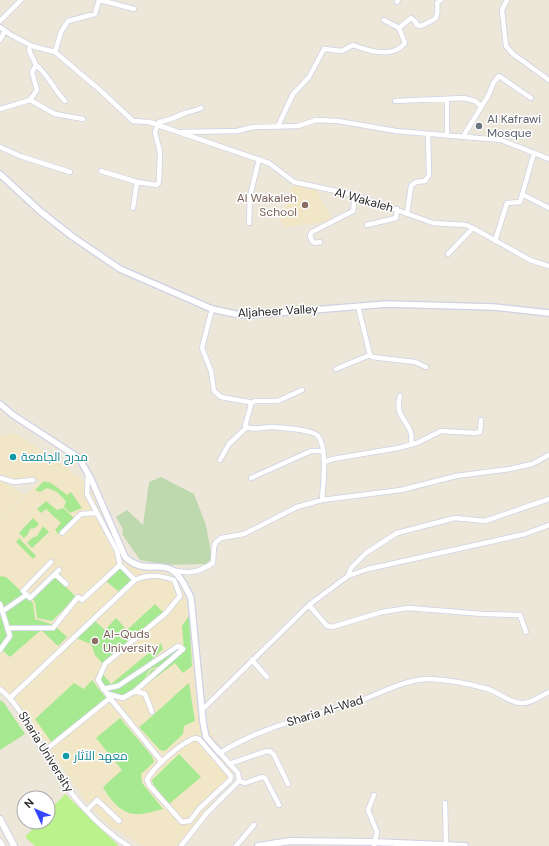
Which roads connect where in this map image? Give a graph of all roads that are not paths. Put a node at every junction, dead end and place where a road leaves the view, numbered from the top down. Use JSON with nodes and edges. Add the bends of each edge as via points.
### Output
{"nodes":[{"id":1,"x":21,"y":0,"type":"edge"},
{"id":2,"x":99,"y":0,"type":"edge"},
{"id":3,"x":441,"y":0,"type":"edge"},
{"id":4,"x":507,"y":0,"type":"edge"},
{"id":5,"x":134,"y":9,"type":"dead end"},
{"id":6,"x":384,"y":20,"type":"dead end"},
{"id":7,"x":0,"y":22,"type":"edge"},
{"id":8,"x":0,"y":27,"type":"edge"},
{"id":9,"x":399,"y":28,"type":"junction"},
{"id":10,"x":5,"y":31,"type":"junction"},
{"id":11,"x":0,"y":40,"type":"edge"},
{"id":12,"x":30,"y":45,"type":"junction"},
{"id":13,"x":55,"y":52,"type":"junction"},
{"id":14,"x":36,"y":65,"type":"junction"},
{"id":15,"x":549,"y":80,"type":"edge"},
{"id":16,"x":531,"y":98,"type":"dead end"},
{"id":17,"x":30,"y":100,"type":"junction"},
{"id":18,"x":447,"y":100,"type":"junction"},
{"id":19,"x":395,"y":101,"type":"dead end"},
{"id":20,"x":65,"y":102,"type":"dead end"},
{"id":21,"x":481,"y":106,"type":"junction"},
{"id":22,"x":201,"y":108,"type":"dead end"},
{"id":23,"x":0,"y":109,"type":"edge"},
{"id":24,"x":83,"y":119,"type":"dead end"},
{"id":25,"x":157,"y":125,"type":"junction"},
{"id":26,"x":278,"y":126,"type":"junction"},
{"id":27,"x":178,"y":132,"type":"junction"},
{"id":28,"x":428,"y":134,"type":"junction"},
{"id":29,"x":447,"y":135,"type":"junction"},
{"id":30,"x":464,"y":136,"type":"junction"},
{"id":31,"x":0,"y":147,"type":"edge"},
{"id":32,"x":534,"y":153,"type":"junction"},
{"id":33,"x":259,"y":159,"type":"junction"},
{"id":34,"x":549,"y":159,"type":"edge"},
{"id":35,"x":101,"y":171,"type":"dead end"},
{"id":36,"x":70,"y":172,"type":"dead end"},
{"id":37,"x":0,"y":174,"type":"edge"},
{"id":38,"x":137,"y":182,"type":"junction"},
{"id":39,"x":522,"y":194,"type":"junction"},
{"id":40,"x":355,"y":195,"type":"junction"},
{"id":41,"x":133,"y":208,"type":"dead end"},
{"id":42,"x":549,"y":208,"type":"edge"},
{"id":43,"x":397,"y":209,"type":"junction"},
{"id":44,"x":407,"y":214,"type":"junction"},
{"id":45,"x":249,"y":223,"type":"dead end"},
{"id":46,"x":367,"y":225,"type":"dead end"},
{"id":47,"x":473,"y":228,"type":"junction"},
{"id":48,"x":495,"y":241,"type":"junction"},
{"id":49,"x":320,"y":242,"type":"dead end"},
{"id":50,"x":448,"y":254,"type":"dead end"},
{"id":51,"x":549,"y":266,"type":"edge"},
{"id":52,"x":358,"y":306,"type":"junction"},
{"id":53,"x":212,"y":309,"type":"junction"},
{"id":54,"x":549,"y":313,"type":"edge"},
{"id":55,"x":370,"y":355,"type":"junction"},
{"id":56,"x":426,"y":367,"type":"dead end"},
{"id":57,"x":336,"y":369,"type":"dead end"},
{"id":58,"x":302,"y":390,"type":"dead end"},
{"id":59,"x":400,"y":396,"type":"dead end"},
{"id":60,"x":0,"y":404,"type":"edge"},
{"id":61,"x":250,"y":404,"type":"junction"},
{"id":62,"x":481,"y":420,"type":"dead end"},
{"id":63,"x":247,"y":427,"type":"junction"},
{"id":64,"x":411,"y":444,"type":"junction"},
{"id":65,"x":322,"y":451,"type":"junction"},
{"id":66,"x":549,"y":455,"type":"edge"},
{"id":67,"x":220,"y":460,"type":"dead end"},
{"id":68,"x":324,"y":462,"type":"junction"},
{"id":69,"x":88,"y":473,"type":"junction"},
{"id":70,"x":0,"y":478,"type":"edge"},
{"id":71,"x":251,"y":478,"type":"dead end"},
{"id":72,"x":33,"y":480,"type":"dead end"},
{"id":73,"x":549,"y":499,"type":"edge"},
{"id":74,"x":322,"y":500,"type":"junction"},
{"id":75,"x":97,"y":513,"type":"junction"},
{"id":76,"x":549,"y":525,"type":"edge"},
{"id":77,"x":62,"y":533,"type":"dead end"},
{"id":78,"x":51,"y":562,"type":"dead end"},
{"id":79,"x":120,"y":565,"type":"junction"},
{"id":80,"x":170,"y":569,"type":"junction"},
{"id":81,"x":59,"y":570,"type":"dead end"},
{"id":82,"x":55,"y":574,"type":"junction"},
{"id":83,"x":348,"y":576,"type":"junction"},
{"id":84,"x":135,"y":580,"type":"junction"},
{"id":85,"x":66,"y":584,"type":"dead end"},
{"id":86,"x":26,"y":595,"type":"junction"},
{"id":87,"x":0,"y":604,"type":"edge"},
{"id":88,"x":309,"y":605,"type":"junction"},
{"id":89,"x":3,"y":611,"type":"junction"},
{"id":90,"x":7,"y":628,"type":"junction"},
{"id":91,"x":526,"y":632,"type":"dead end"},
{"id":92,"x":0,"y":650,"type":"edge"},
{"id":93,"x":252,"y":660,"type":"junction"},
{"id":94,"x":268,"y":677,"type":"dead end"},
{"id":95,"x":0,"y":689,"type":"edge"},
{"id":96,"x":104,"y":689,"type":"junction"},
{"id":97,"x":134,"y":691,"type":"junction"},
{"id":98,"x":549,"y":692,"type":"edge"},
{"id":99,"x":109,"y":696,"type":"junction"},
{"id":100,"x":10,"y":698,"type":"junction"},
{"id":101,"x":202,"y":710,"type":"junction"},
{"id":102,"x":152,"y":712,"type":"dead end"},
{"id":103,"x":43,"y":752,"type":"junction"},
{"id":104,"x":220,"y":753,"type":"junction"},
{"id":105,"x":162,"y":762,"type":"junction"},
{"id":106,"x":229,"y":764,"type":"junction"},
{"id":107,"x":239,"y":781,"type":"junction"},
{"id":108,"x":288,"y":784,"type":"dead end"},
{"id":109,"x":374,"y":795,"type":"dead end"},
{"id":110,"x":445,"y":803,"type":"dead end"},
{"id":111,"x":278,"y":805,"type":"dead end"},
{"id":112,"x":87,"y":810,"type":"junction"},
{"id":113,"x":0,"y":820,"type":"edge"},
{"id":114,"x":118,"y":821,"type":"dead end"},
{"id":115,"x":254,"y":825,"type":"dead end"},
{"id":116,"x":0,"y":829,"type":"edge"},
{"id":117,"x":0,"y":841,"type":"edge"},
{"id":118,"x":375,"y":844,"type":"edge"},
{"id":119,"x":446,"y":844,"type":"junction"},
{"id":120,"x":3,"y":846,"type":"edge"},
{"id":121,"x":10,"y":846,"type":"edge"},
{"id":122,"x":14,"y":846,"type":"edge"},
{"id":123,"x":128,"y":846,"type":"edge"},
{"id":124,"x":181,"y":846,"type":"edge"},
{"id":125,"x":236,"y":846,"type":"edge"},
{"id":126,"x":258,"y":846,"type":"edge"},
{"id":127,"x":454,"y":846,"type":"edge"},
{"id":128,"x":465,"y":846,"type":"edge"}],
"edges":[{"from":1,"to":7,"type":"street"},
{"from":2,"to":5,"type":"street"},
{"from":2,"to":13,"type":"street","via":[[95,14],[68,21],[61,32]]},
{"from":3,"to":9,"type":"street","via":[[437,3],[439,12],[436,17],[420,26],[411,18]]},
{"from":4,"to":15,"type":"street","via":[[502,10],[506,46]]},
{"from":6,"to":9,"type":"street"},
{"from":8,"to":10,"type":"street"},
{"from":9,"to":26,"type":"street","via":[[404,39],[403,46],[379,54],[353,45],[342,51],[324,49],[309,77],[293,94]]},
{"from":10,"to":11,"type":"street"},
{"from":10,"to":12,"type":"street"},
{"from":12,"to":13,"type":"street"},
{"from":12,"to":14,"type":"street","via":[[29,50]]},
{"from":13,"to":25,"type":"street","name":"Al Wakaleh","via":[[132,121]]},
{"from":14,"to":17,"type":"street","via":[[32,72],[37,90]]},
{"from":14,"to":20,"type":"street"},
{"from":16,"to":21,"type":"street","via":[[499,76]]},
{"from":17,"to":23,"type":"street"},
{"from":17,"to":24,"type":"street","via":[[55,114]]},
{"from":18,"to":19,"type":"street"},
{"from":18,"to":21,"type":"street","via":[[464,98]]},
{"from":18,"to":29,"type":"street"},
{"from":21,"to":30,"type":"street"},
{"from":22,"to":25,"type":"street","via":[[159,122]]},
{"from":25,"to":27,"type":"street","name":"Al Wakaleh"},
{"from":25,"to":38,"type":"street","via":[[155,132],[160,152],[159,182],[157,185]]},
{"from":26,"to":27,"type":"street","via":[[253,127],[237,131]]},
{"from":26,"to":28,"type":"street","via":[[298,126],[316,120],[338,121]]},
{"from":27,"to":33,"type":"street","name":"Al Wakaleh"},
{"from":28,"to":29,"type":"street"},
{"from":28,"to":44,"type":"street","via":[[429,175],[425,181],[416,182],[411,186]]},
{"from":29,"to":30,"type":"street"},
{"from":30,"to":32,"type":"street","via":[[501,140]]},
{"from":31,"to":36,"type":"street"},
{"from":32,"to":34,"type":"street"},
{"from":32,"to":39,"type":"street"},
{"from":33,"to":40,"type":"street","name":"Al Wakaleh","via":[[269,163],[294,182]]},
{"from":33,"to":45,"type":"street","via":[[250,196]]},
{"from":35,"to":38,"type":"street"},
{"from":37,"to":53,"type":"street","name":"Aljaheer Valley","via":[[42,212],[120,269]]},
{"from":38,"to":41,"type":"street"},
{"from":39,"to":42,"type":"street"},
{"from":39,"to":48,"type":"street","via":[[520,202],[507,203]]},
{"from":40,"to":43,"type":"street","name":"Al Wakaleh"},
{"from":40,"to":49,"type":"street","via":[[353,211],[312,232],[312,241]]},
{"from":43,"to":44,"type":"street","name":"Al Wakaleh"},
{"from":43,"to":46,"type":"street","via":[[396,218]]},
{"from":44,"to":47,"type":"street","name":"Al Wakaleh","via":[[433,223],[466,225]]},
{"from":47,"to":48,"type":"street","name":"Al Wakaleh"},
{"from":47,"to":50,"type":"street"},
{"from":48,"to":51,"type":"street","name":"Al Wakaleh","via":[[530,260]]},
{"from":52,"to":53,"type":"street","name":"Aljaheer Valley","via":[[250,315]]},
{"from":52,"to":54,"type":"street","name":"Aljaheer Valley","via":[[442,305]]},
{"from":52,"to":55,"type":"street"},
{"from":53,"to":61,"type":"street","via":[[202,348],[211,371],[214,391],[221,397]]},
{"from":55,"to":56,"type":"street","via":[[415,362]]},
{"from":55,"to":57,"type":"street"},
{"from":58,"to":61,"type":"street","via":[[278,401],[255,401]]},
{"from":59,"to":64,"type":"street","via":[[398,412],[407,424],[412,437]]},
{"from":60,"to":69,"type":"street","via":[[79,458]]},
{"from":61,"to":63,"type":"street","via":[[245,426]]},
{"from":62,"to":64,"type":"street","via":[[480,432],[441,431]]},
{"from":63,"to":65,"type":"street","via":[[311,432],[321,442]]},
{"from":63,"to":67,"type":"street","via":[[229,444]]},
{"from":64,"to":68,"type":"street","via":[[333,458]]},
{"from":65,"to":68,"type":"street"},
{"from":65,"to":71,"type":"street","via":[[311,451]]},
{"from":66,"to":74,"type":"street","via":[[532,464],[510,469],[456,476],[401,490]]},
{"from":68,"to":74,"type":"street"},
{"from":69,"to":75,"type":"street","via":[[87,494]]},
{"from":69,"to":80,"type":"street","via":[[125,557],[132,564]]},
{"from":70,"to":72,"type":"street","via":[[14,482]]},
{"from":73,"to":83,"type":"street","via":[[486,521],[456,518],[397,533],[366,553],[351,568]]},
{"from":74,"to":80,"type":"street","via":[[297,507],[244,534],[221,538],[214,547],[213,563],[203,570],[188,573]]},
{"from":75,"to":77,"type":"street","via":[[81,514]]},
{"from":75,"to":79,"type":"street","via":[[117,551]]},
{"from":76,"to":83,"type":"street","via":[[525,534],[368,569]]},
{"from":78,"to":86,"type":"street","via":[[23,591]]},
{"from":79,"to":84,"type":"street"},
{"from":79,"to":90,"type":"street","via":[[82,600],[78,597],[53,628]]},
{"from":80,"to":101,"type":"street","via":[[177,575],[191,598]]},
{"from":81,"to":82,"type":"street"},
{"from":82,"to":85,"type":"street"},
{"from":82,"to":86,"type":"street","via":[[30,598]]},
{"from":83,"to":88,"type":"street"},
{"from":84,"to":96,"type":"street","via":[[146,575],[161,575],[174,580],[180,596],[166,613],[105,664],[98,680]]},
{"from":84,"to":100,"type":"street"},
{"from":86,"to":89,"type":"street"},
{"from":87,"to":89,"type":"street"},
{"from":88,"to":91,"type":"street","via":[[327,626],[332,627],[382,612],[408,608],[520,615]]},
{"from":88,"to":93,"type":"street"},
{"from":89,"to":90,"type":"street"},
{"from":90,"to":92,"type":"street","via":[[10,636]]},
{"from":93,"to":94,"type":"street"},
{"from":93,"to":101,"type":"street"},
{"from":95,"to":100,"type":"street","name":"Sharia University"},
{"from":96,"to":97,"type":"street","via":[[118,686],[178,646],[183,649]]},
{"from":96,"to":99,"type":"street"},
{"from":97,"to":99,"type":"street","via":[[123,698]]},
{"from":97,"to":102,"type":"street","via":[[145,694]]},
{"from":98,"to":104,"type":"street","name":"Sharia Al-Wad","via":[[526,703],[516,702],[470,685],[430,679],[416,680],[270,728],[237,742]]},
{"from":99,"to":103,"type":"street"},
{"from":99,"to":105,"type":"street"},
{"from":100,"to":103,"type":"street","name":"Sharia University"},
{"from":101,"to":104,"type":"street","via":[[206,737]]},
{"from":103,"to":112,"type":"street","name":"Sharia University","via":[[63,784]]},
{"from":104,"to":106,"type":"street"},
{"from":105,"to":105,"type":"street","via":[[149,775],[147,782],[182,822],[190,821],[230,780],[228,773],[199,739],[189,740]]},
{"from":106,"to":107,"type":"street","via":[[238,774]]},
{"from":106,"to":108,"type":"street","via":[[270,752],[274,755]]},
{"from":107,"to":111,"type":"street","via":[[245,783],[265,778]]},
{"from":107,"to":124,"type":"street","via":[[207,812]]},
{"from":109,"to":118,"type":"street","via":[[368,810],[377,832]]},
{"from":110,"to":119,"type":"street"},
{"from":112,"to":114,"type":"street","via":[[97,800]]},
{"from":112,"to":123,"type":"street","name":"Sharia University"},
{"from":113,"to":122,"type":"main road"},
{"from":115,"to":125,"type":"street"},
{"from":116,"to":121,"type":"main road"},
{"from":117,"to":120,"type":"street"},
{"from":118,"to":119,"type":"main road"},
{"from":118,"to":126,"type":"main road","via":[[290,841]]},
{"from":119,"to":127,"type":"main road"},
{"from":127,"to":128,"type":"main road"}]}
